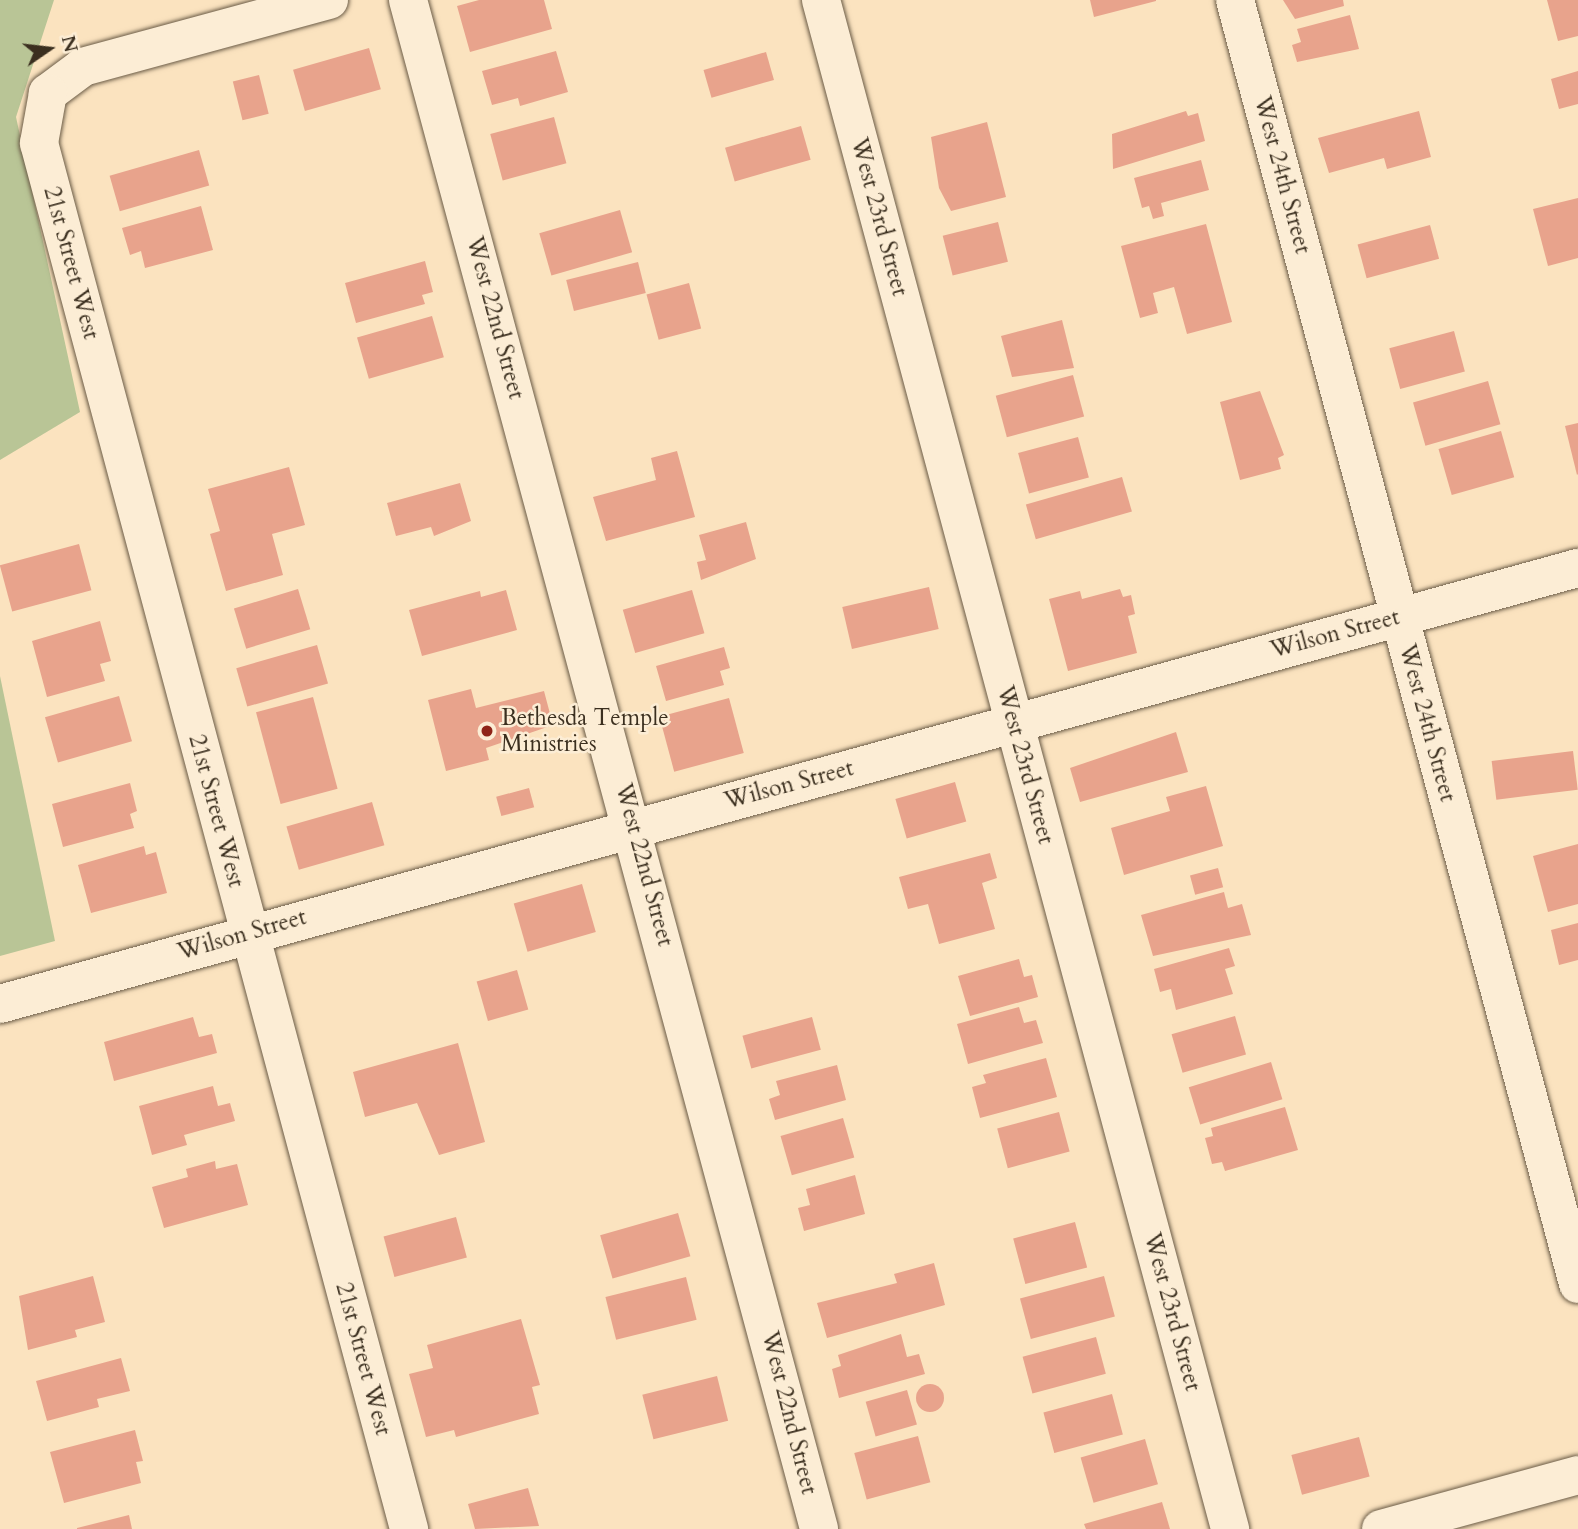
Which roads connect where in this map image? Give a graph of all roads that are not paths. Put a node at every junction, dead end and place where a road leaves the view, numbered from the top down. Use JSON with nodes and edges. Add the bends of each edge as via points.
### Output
{"nodes":[{"id":1,"x":328,"y":0,"type":"edge"},
{"id":2,"x":408,"y":0,"type":"edge"},
{"id":3,"x":821,"y":0,"type":"edge"},
{"id":4,"x":1234,"y":0,"type":"edge"},
{"id":5,"x":1578,"y":568,"type":"edge"},
{"id":6,"x":1399,"y":617,"type":"junction"},
{"id":7,"x":1013,"y":722,"type":"junction"},
{"id":8,"x":634,"y":828,"type":"junction"},
{"id":9,"x":249,"y":932,"type":"junction"},
{"id":10,"x":0,"y":1004,"type":"edge"},
{"id":11,"x":1578,"y":1284,"type":"edge"},
{"id":12,"x":1578,"y":1475,"type":"edge"},
{"id":13,"x":409,"y":1529,"type":"edge"},
{"id":14,"x":818,"y":1529,"type":"edge"},
{"id":15,"x":1230,"y":1529,"type":"edge"},
{"id":16,"x":1381,"y":1529,"type":"edge"}],
"edges":[{"from":1,"to":9,"type":"street","name":"21st Street West","via":[[83,66],[48,93],[39,143]]},
{"from":2,"to":8,"type":"street","name":"West 22nd Street"},
{"from":3,"to":7,"type":"street","name":"West 23rd Street"},
{"from":4,"to":6,"type":"street","name":"West 24th Street"},
{"from":5,"to":6,"type":"street","name":"Wilson Street"},
{"from":6,"to":7,"type":"street","name":"Wilson Street"},
{"from":6,"to":11,"type":"street","name":"West 24th Street"},
{"from":7,"to":8,"type":"street","name":"Wilson Street"},
{"from":7,"to":15,"type":"street","name":"West 23rd Street"},
{"from":8,"to":9,"type":"street","name":"Wilson Street"},
{"from":8,"to":14,"type":"street","name":"West 22nd Street"},
{"from":9,"to":10,"type":"street","name":"Wilson Street"},
{"from":9,"to":13,"type":"street","name":"21st Street West"},
{"from":12,"to":16,"type":"street"}]}
